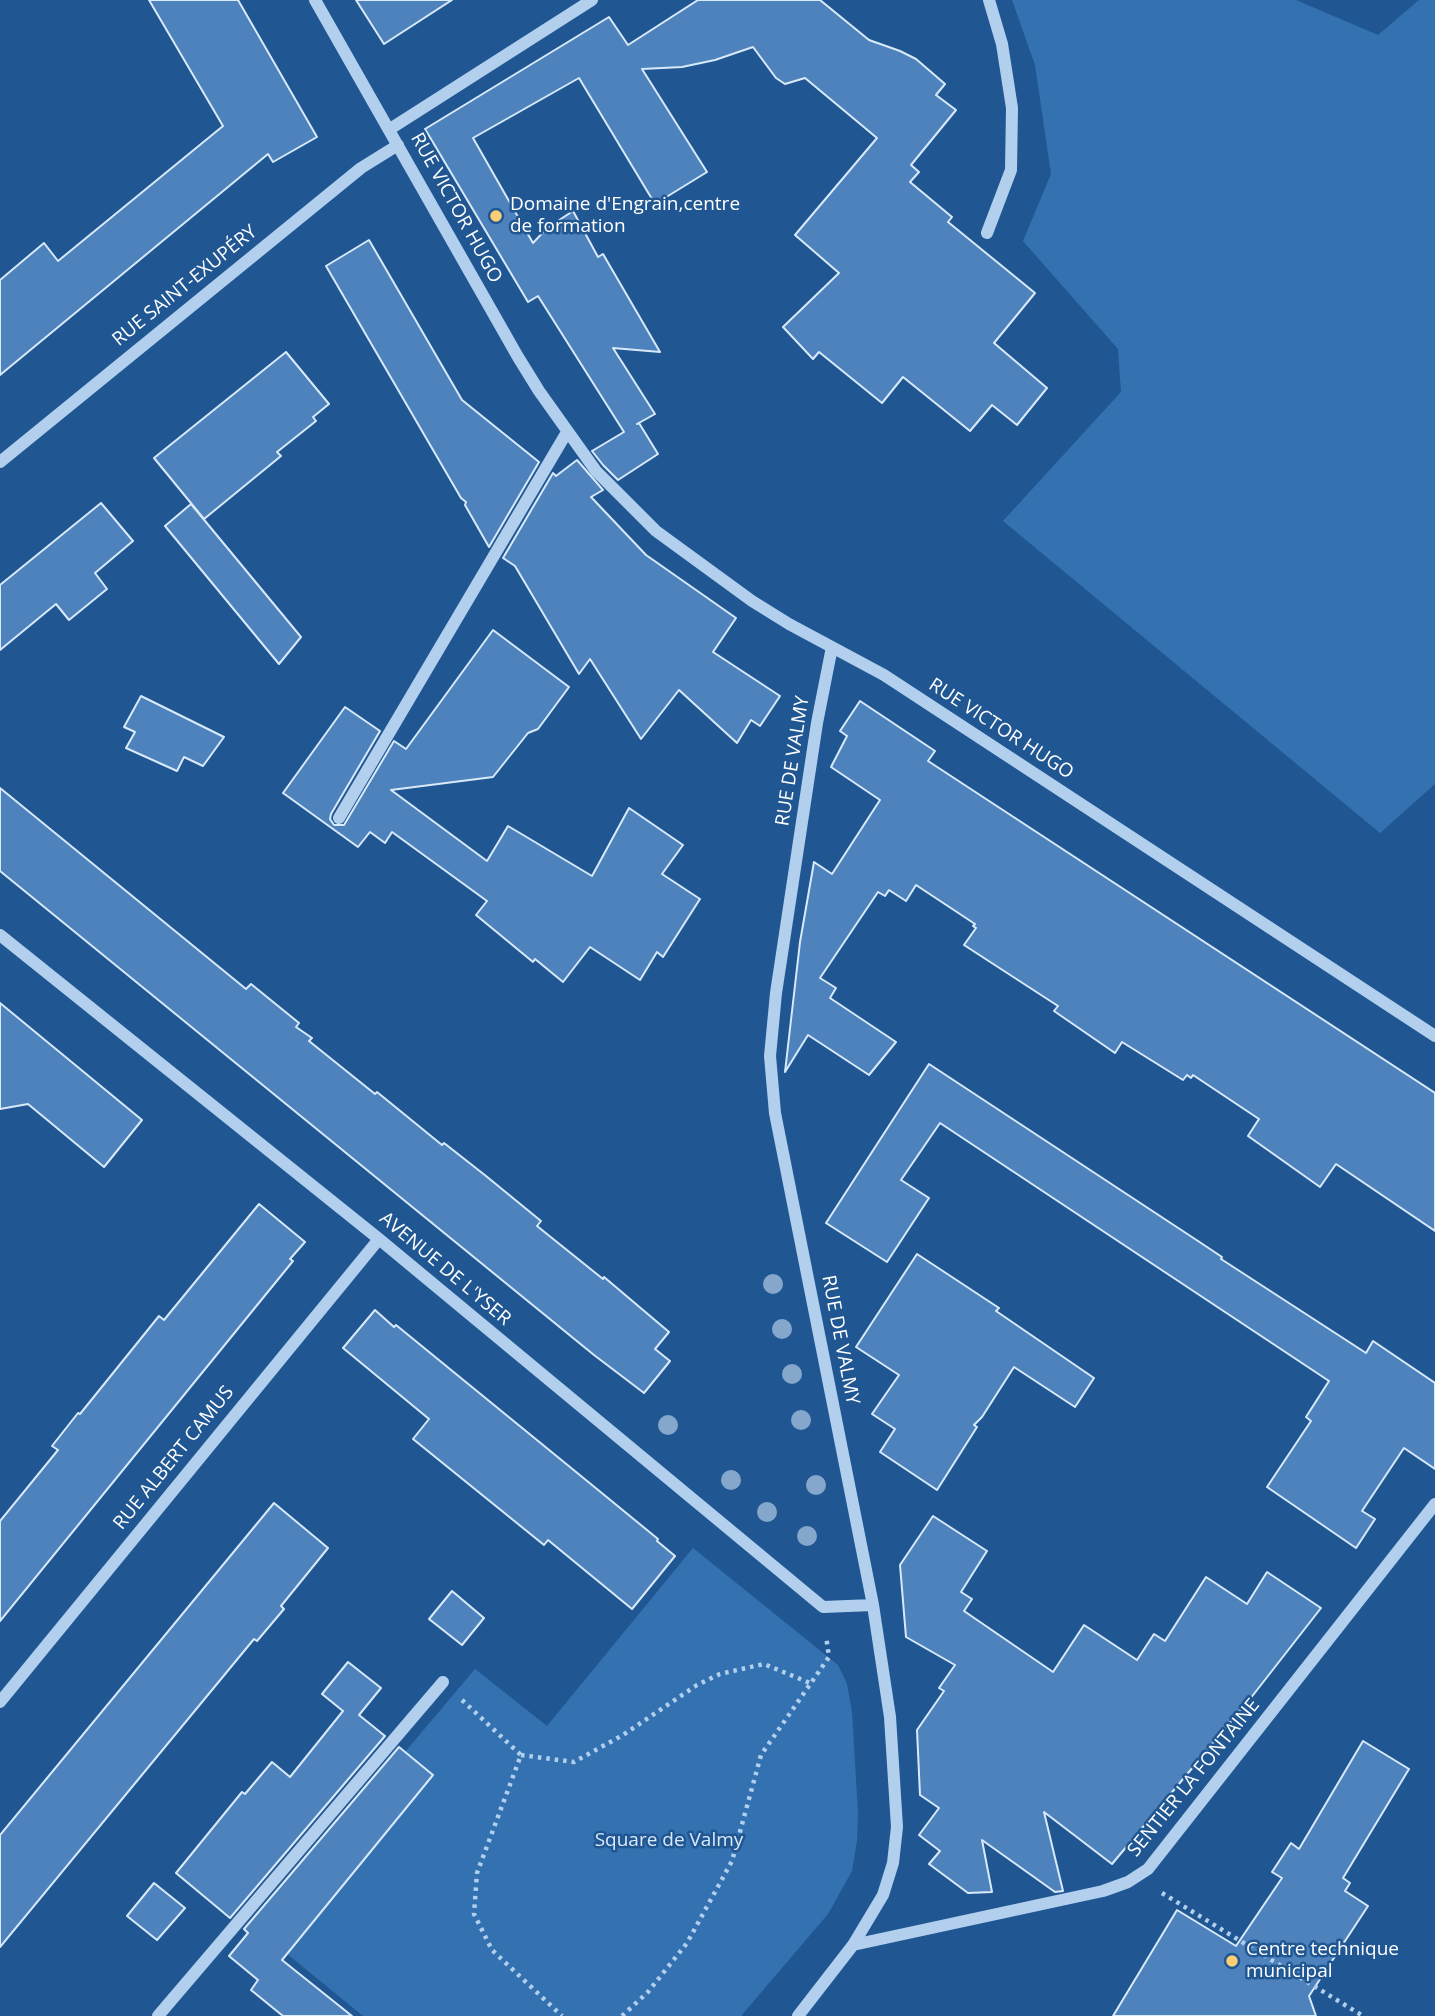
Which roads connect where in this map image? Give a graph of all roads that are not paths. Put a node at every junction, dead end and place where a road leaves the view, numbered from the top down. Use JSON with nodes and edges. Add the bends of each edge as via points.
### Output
{"nodes":[{"id":1,"x":315,"y":0,"type":"edge"},
{"id":2,"x":592,"y":0,"type":"edge"},
{"id":3,"x":989,"y":0,"type":"edge"},
{"id":4,"x":390,"y":129,"type":"junction"},
{"id":5,"x":398,"y":145,"type":"junction"},
{"id":6,"x":987,"y":233,"type":"dead end"},
{"id":7,"x":567,"y":432,"type":"junction"},
{"id":8,"x":0,"y":463,"type":"edge"},
{"id":9,"x":832,"y":646,"type":"junction"},
{"id":10,"x":339,"y":818,"type":"dead end"},
{"id":11,"x":0,"y":934,"type":"edge"},
{"id":12,"x":1435,"y":1036,"type":"edge"},
{"id":13,"x":379,"y":1239,"type":"junction"},
{"id":14,"x":1435,"y":1504,"type":"edge"},
{"id":15,"x":873,"y":1605,"type":"junction"},
{"id":16,"x":443,"y":1682,"type":"road end"},
{"id":17,"x":0,"y":1702,"type":"edge"},
{"id":18,"x":853,"y":1945,"type":"junction"},
{"id":19,"x":158,"y":2016,"type":"edge"},
{"id":20,"x":798,"y":2016,"type":"edge"}],
"edges":[{"from":1,"to":4,"type":"street","name":"RUE VICTOR HUGO"},
{"from":2,"to":4,"type":"street"},
{"from":3,"to":6,"type":"street","via":[[1002,44],[1012,108],[1011,170]]},
{"from":4,"to":5,"type":"street","name":"RUE VICTOR HUGO"},
{"from":5,"to":7,"type":"street","name":"RUE VICTOR HUGO","via":[[518,357]]},
{"from":5,"to":8,"type":"street","name":"RUE SAINT-EXUPÉRY","via":[[361,168]]},
{"from":7,"to":9,"type":"street","name":"RUE VICTOR HUGO","via":[[596,471],[656,531],[752,601]]},
{"from":7,"to":10,"type":"street"},
{"from":9,"to":12,"type":"street","name":"RUE VICTOR HUGO","via":[[884,675]]},
{"from":9,"to":15,"type":"street","name":"RUE DE VALMY","via":[[778,979],[770,1056],[775,1113]]},
{"from":11,"to":13,"type":"street","name":"AVENUE DE L'YSER"},
{"from":13,"to":15,"type":"street","name":"AVENUE DE L'YSER","via":[[823,1607]]},
{"from":13,"to":17,"type":"street","name":"RUE ALBERT CAMUS"},
{"from":14,"to":18,"type":"street","name":"SENTIER LA FONTAINE","via":[[1148,1869],[1103,1891]]},
{"from":15,"to":18,"type":"street","name":"RUE DE VALMY","via":[[890,1717],[897,1827],[883,1895]]},
{"from":16,"to":19,"type":"street"},
{"from":18,"to":20,"type":"street","name":"RUE DE VALMY"}]}
